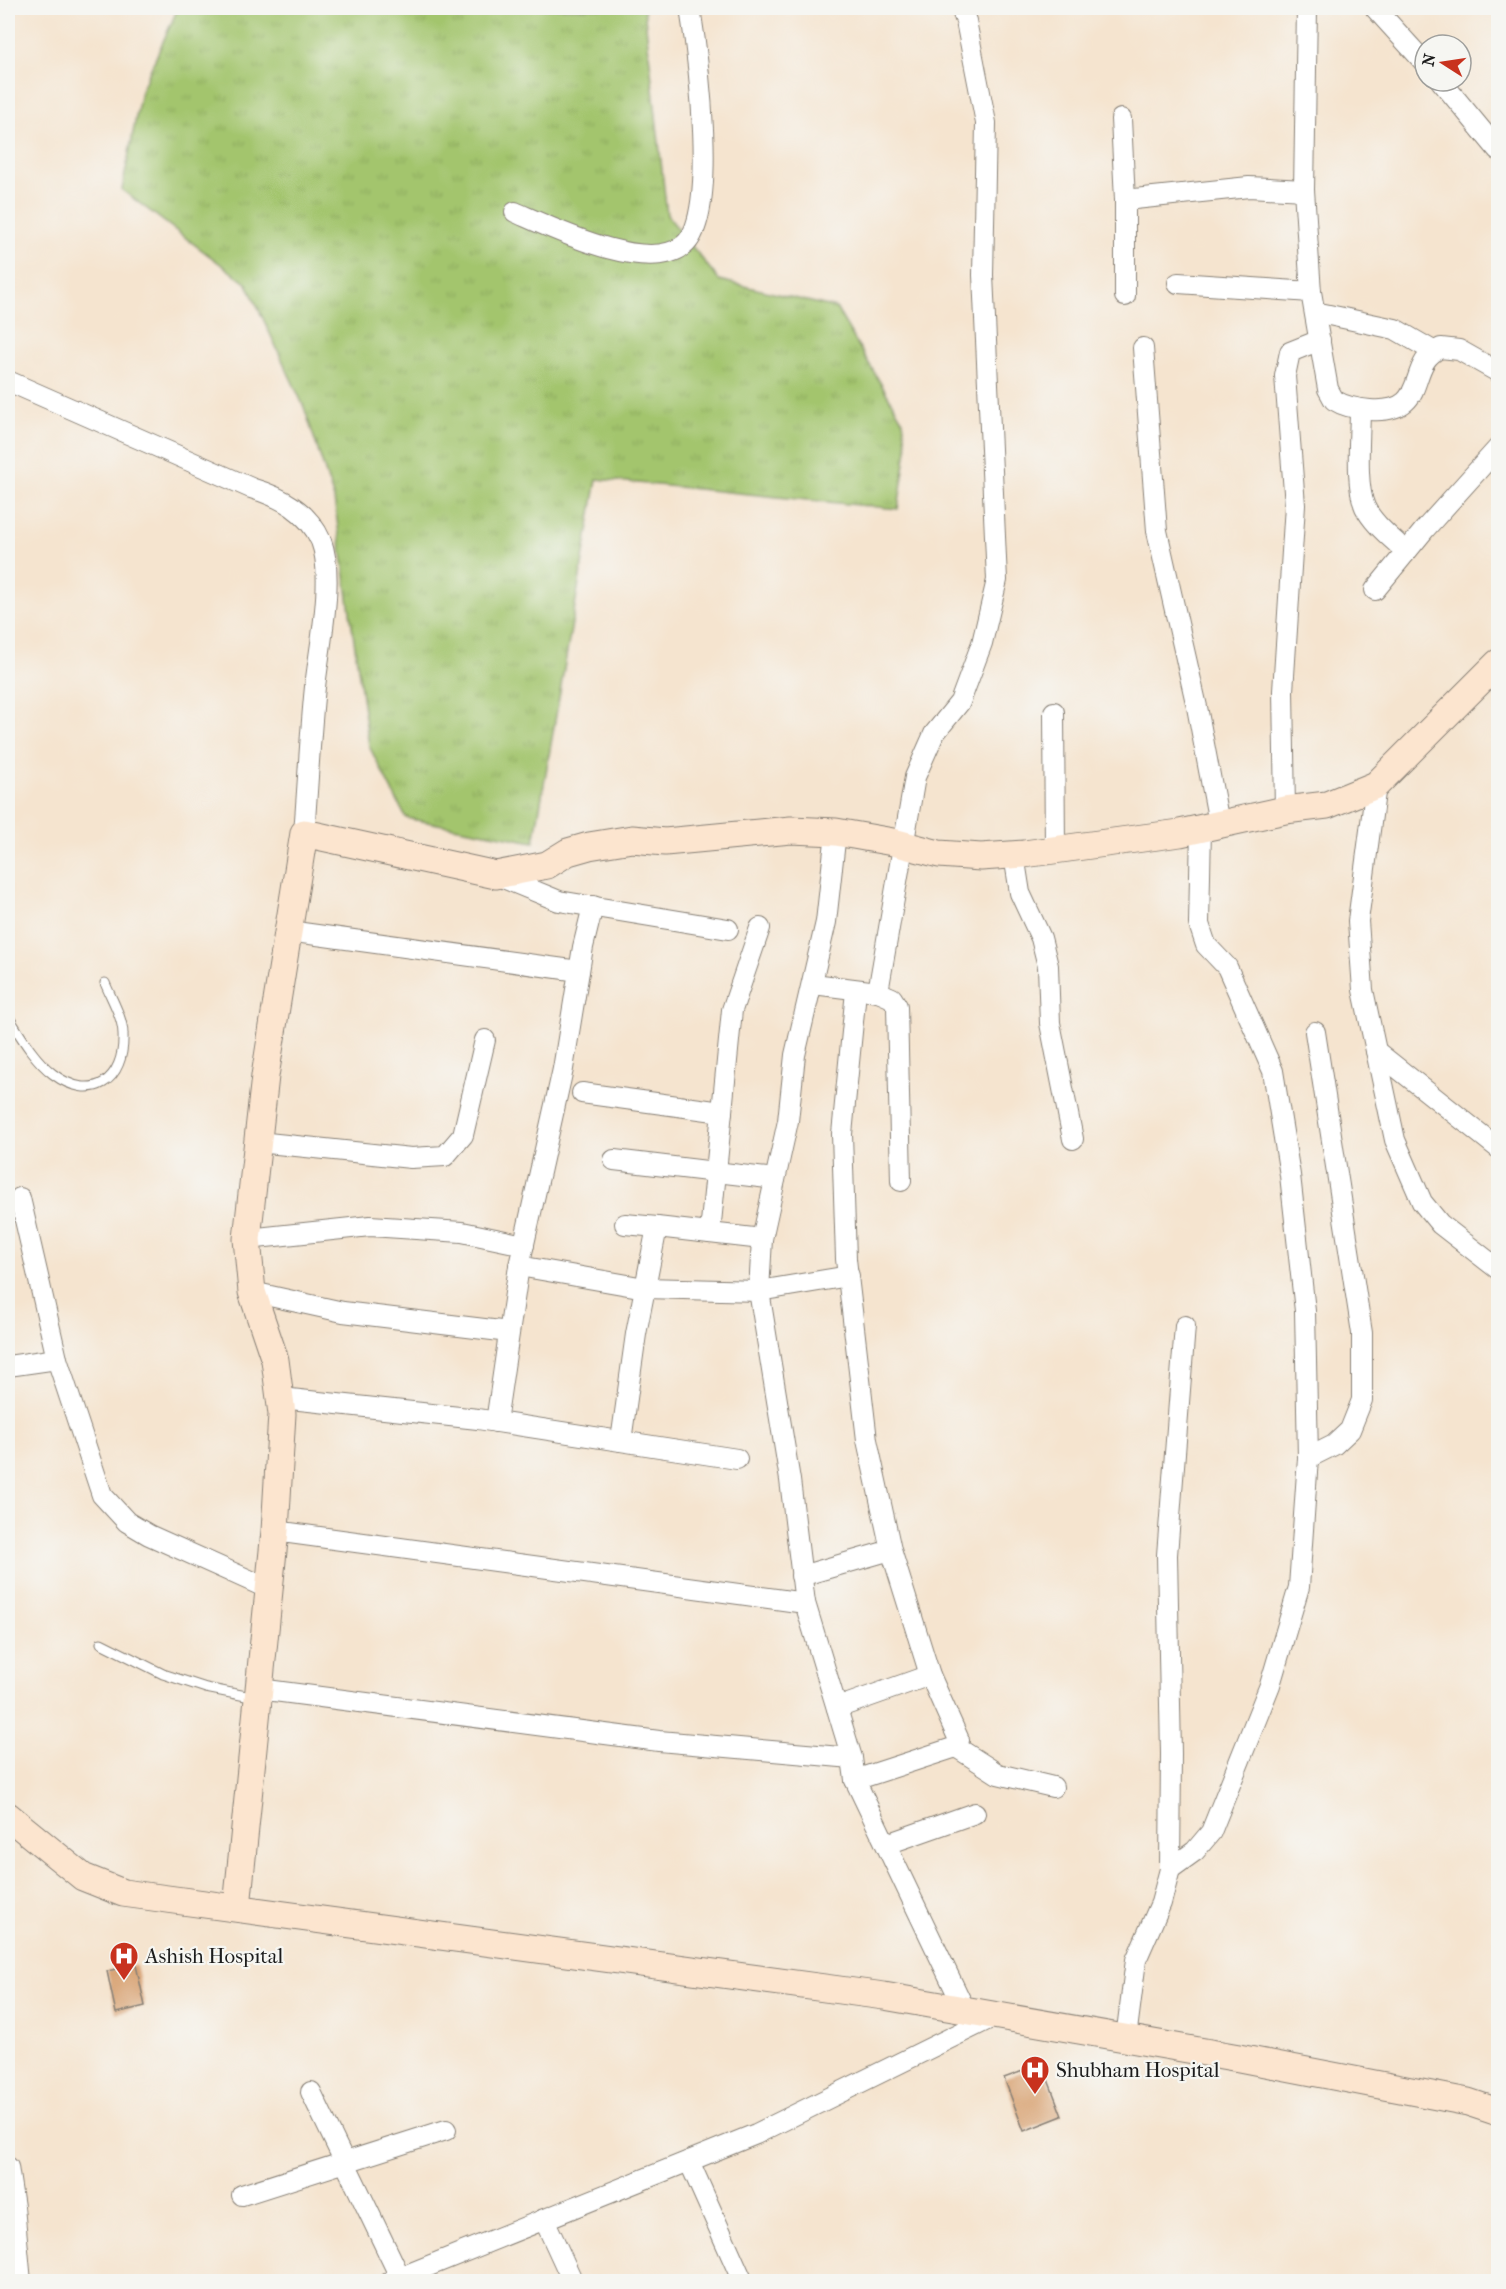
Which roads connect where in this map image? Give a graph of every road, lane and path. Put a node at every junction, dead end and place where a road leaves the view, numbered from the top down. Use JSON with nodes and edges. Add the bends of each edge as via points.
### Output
{"nodes":[{"id":1,"x":690,"y":8,"type":"edge"},
{"id":2,"x":961,"y":8,"type":"edge"},
{"id":3,"x":1307,"y":8,"type":"edge"},
{"id":4,"x":1375,"y":8,"type":"edge"},
{"id":5,"x":1413,"y":50,"type":"edge"},
{"id":6,"x":1451,"y":93,"type":"edge"},
{"id":7,"x":1121,"y":120,"type":"dead end"},
{"id":8,"x":1498,"y":150,"type":"edge"},
{"id":9,"x":1304,"y":190,"type":"junction"},
{"id":10,"x":1125,"y":200,"type":"junction"},
{"id":11,"x":515,"y":212,"type":"dead end"},
{"id":12,"x":1178,"y":284,"type":"dead end"},
{"id":13,"x":1311,"y":292,"type":"junction"},
{"id":14,"x":1125,"y":296,"type":"dead end"},
{"id":15,"x":1315,"y":312,"type":"junction"},
{"id":16,"x":1320,"y":340,"type":"junction"},
{"id":17,"x":1143,"y":348,"type":"dead end"},
{"id":18,"x":1433,"y":351,"type":"junction"},
{"id":19,"x":1498,"y":372,"type":"edge"},
{"id":20,"x":8,"y":381,"type":"edge"},
{"id":21,"x":1360,"y":409,"type":"junction"},
{"id":22,"x":1498,"y":448,"type":"edge"},
{"id":23,"x":1406,"y":552,"type":"junction"},
{"id":24,"x":1375,"y":590,"type":"dead end"},
{"id":25,"x":1498,"y":663,"type":"edge"},
{"id":26,"x":1054,"y":712,"type":"dead end"},
{"id":27,"x":1376,"y":785,"type":"junction"},
{"id":28,"x":1285,"y":810,"type":"junction"},
{"id":29,"x":1210,"y":825,"type":"junction"},
{"id":30,"x":836,"y":832,"type":"junction"},
{"id":31,"x":304,"y":833,"type":"junction"},
{"id":32,"x":903,"y":845,"type":"junction"},
{"id":33,"x":1055,"y":849,"type":"junction"},
{"id":34,"x":1014,"y":855,"type":"junction"},
{"id":35,"x":496,"y":876,"type":"junction"},
{"id":36,"x":593,"y":906,"type":"junction"},
{"id":37,"x":760,"y":928,"type":"dead end"},
{"id":38,"x":728,"y":929,"type":"dead end"},
{"id":39,"x":288,"y":931,"type":"junction"},
{"id":40,"x":579,"y":971,"type":"junction"},
{"id":41,"x":105,"y":982,"type":"dead end"},
{"id":42,"x":813,"y":984,"type":"junction"},
{"id":43,"x":856,"y":991,"type":"junction"},
{"id":44,"x":878,"y":992,"type":"junction"},
{"id":45,"x":8,"y":1016,"type":"edge"},
{"id":46,"x":1315,"y":1032,"type":"dead end"},
{"id":47,"x":485,"y":1040,"type":"dead end"},
{"id":48,"x":1376,"y":1051,"type":"junction"},
{"id":49,"x":582,"y":1093,"type":"dead end"},
{"id":50,"x":722,"y":1112,"type":"junction"},
{"id":51,"x":1073,"y":1139,"type":"dead end"},
{"id":52,"x":258,"y":1142,"type":"junction"},
{"id":53,"x":1498,"y":1148,"type":"edge"},
{"id":54,"x":614,"y":1160,"type":"dead end"},
{"id":55,"x":716,"y":1174,"type":"junction"},
{"id":56,"x":775,"y":1179,"type":"junction"},
{"id":57,"x":901,"y":1181,"type":"dead end"},
{"id":58,"x":20,"y":1198,"type":"dead end"},
{"id":59,"x":625,"y":1224,"type":"dead end"},
{"id":60,"x":657,"y":1227,"type":"junction"},
{"id":61,"x":710,"y":1233,"type":"junction"},
{"id":62,"x":247,"y":1239,"type":"junction"},
{"id":63,"x":762,"y":1239,"type":"junction"},
{"id":64,"x":524,"y":1245,"type":"junction"},
{"id":65,"x":519,"y":1266,"type":"junction"},
{"id":66,"x":1498,"y":1269,"type":"edge"},
{"id":67,"x":849,"y":1276,"type":"junction"},
{"id":68,"x":645,"y":1288,"type":"junction"},
{"id":69,"x":759,"y":1291,"type":"junction"},
{"id":70,"x":252,"y":1292,"type":"junction"},
{"id":71,"x":1185,"y":1326,"type":"dead end"},
{"id":72,"x":509,"y":1332,"type":"junction"},
{"id":73,"x":57,"y":1359,"type":"junction"},
{"id":74,"x":8,"y":1366,"type":"edge"},
{"id":75,"x":281,"y":1398,"type":"junction"},
{"id":76,"x":496,"y":1422,"type":"junction"},
{"id":77,"x":630,"y":1442,"type":"junction"},
{"id":78,"x":1308,"y":1458,"type":"junction"},
{"id":79,"x":737,"y":1459,"type":"dead end"},
{"id":80,"x":275,"y":1532,"type":"junction"},
{"id":81,"x":891,"y":1550,"type":"junction"},
{"id":82,"x":801,"y":1576,"type":"junction"},
{"id":83,"x":269,"y":1589,"type":"junction"},
{"id":84,"x":805,"y":1603,"type":"junction"},
{"id":85,"x":101,"y":1643,"type":"dead end"},
{"id":86,"x":930,"y":1675,"type":"junction"},
{"id":87,"x":259,"y":1694,"type":"junction"},
{"id":88,"x":837,"y":1708,"type":"junction"},
{"id":89,"x":956,"y":1747,"type":"junction"},
{"id":90,"x":852,"y":1758,"type":"junction"},
{"id":91,"x":855,"y":1780,"type":"junction"},
{"id":92,"x":1053,"y":1786,"type":"dead end"},
{"id":93,"x":975,"y":1814,"type":"dead end"},
{"id":94,"x":8,"y":1816,"type":"edge"},
{"id":95,"x":887,"y":1844,"type":"junction"},
{"id":96,"x":1170,"y":1869,"type":"junction"},
{"id":97,"x":237,"y":1907,"type":"junction"},
{"id":98,"x":965,"y":2010,"type":"junction"},
{"id":99,"x":997,"y":2015,"type":"junction"},
{"id":100,"x":1126,"y":2038,"type":"junction"},
{"id":101,"x":311,"y":2092,"type":"dead end"},
{"id":102,"x":1498,"y":2112,"type":"edge"},
{"id":103,"x":446,"y":2130,"type":"dead end"},
{"id":104,"x":689,"y":2161,"type":"junction"},
{"id":105,"x":345,"y":2162,"type":"junction"},
{"id":106,"x":8,"y":2167,"type":"edge"},
{"id":107,"x":242,"y":2195,"type":"dead end"},
{"id":108,"x":544,"y":2219,"type":"junction"},
{"id":109,"x":394,"y":2279,"type":"edge"},
{"id":110,"x":21,"y":2282,"type":"edge"},
{"id":111,"x":573,"y":2282,"type":"edge"},
{"id":112,"x":743,"y":2282,"type":"edge"}],
"edges":[{"from":1,"to":11,"type":"street","via":[[701,77],[703,198],[695,229],[684,245],[664,253],[588,244]]},
{"from":2,"to":32,"type":"street","via":[[986,123],[983,275],[997,580],[982,644],[960,702],[934,734],[915,777]]},
{"from":3,"to":9,"type":"street"},
{"from":4,"to":5,"type":"street"},
{"from":6,"to":8,"type":"street"},
{"from":7,"to":10,"type":"street"},
{"from":9,"to":10,"type":"street","via":[[1249,188]]},
{"from":9,"to":13,"type":"street"},
{"from":10,"to":14,"type":"street"},
{"from":12,"to":13,"type":"street"},
{"from":13,"to":15,"type":"street"},
{"from":15,"to":16,"type":"street"},
{"from":15,"to":18,"type":"street","via":[[1395,329]]},
{"from":16,"to":21,"type":"street","via":[[1328,388],[1334,400]]},
{"from":16,"to":28,"type":"street","via":[[1290,352],[1285,376],[1295,505],[1283,692]]},
{"from":17,"to":29,"type":"street","via":[[1157,531],[1197,707]]},
{"from":18,"to":19,"type":"street","via":[[1459,350]]},
{"from":18,"to":21,"type":"street","via":[[1402,406],[1383,411]]},
{"from":20,"to":31,"type":"street","via":[[273,495],[302,512],[321,542],[326,565]]},
{"from":21,"to":23,"type":"street","via":[[1361,492],[1365,507]]},
{"from":22,"to":23,"type":"street"},
{"from":23,"to":24,"type":"street"},
{"from":25,"to":27,"type":"street"},
{"from":26,"to":33,"type":"street"},
{"from":27,"to":28,"type":"street","via":[[1327,805]]},
{"from":27,"to":48,"type":"street","via":[[1358,921],[1363,990]]},
{"from":28,"to":29,"type":"street"},
{"from":29,"to":33,"type":"street","via":[[1180,834]]},
{"from":29,"to":78,"type":"street","via":[[1199,924],[1201,936],[1227,967],[1273,1071],[1290,1175],[1305,1311]]},
{"from":30,"to":32,"type":"street"},
{"from":30,"to":35,"type":"street","via":[[791,830],[665,842],[632,839],[589,846],[568,852],[547,865]]},
{"from":30,"to":42,"type":"street","via":[[826,922]]},
{"from":31,"to":35,"type":"street"},
{"from":31,"to":39,"type":"street"},
{"from":32,"to":34,"type":"street","via":[[939,854]]},
{"from":32,"to":44,"type":"street"},
{"from":33,"to":34,"type":"street"},
{"from":34,"to":51,"type":"street","via":[[1020,892],[1041,938],[1048,966],[1050,1023]]},
{"from":35,"to":36,"type":"street","via":[[538,894]]},
{"from":36,"to":38,"type":"street"},
{"from":36,"to":40,"type":"street"},
{"from":37,"to":50,"type":"street","via":[[732,1010]]},
{"from":39,"to":40,"type":"street"},
{"from":39,"to":52,"type":"street"},
{"from":40,"to":64,"type":"street","via":[[563,1069]]},
{"from":41,"to":45,"type":"lane","via":[[123,1032],[123,1054],[118,1070],[99,1086],[79,1086],[51,1072]]},
{"from":42,"to":43,"type":"street"},
{"from":42,"to":56,"type":"street","via":[[795,1055],[788,1122]]},
{"from":43,"to":44,"type":"street"},
{"from":43,"to":67,"type":"street","via":[[842,1134]]},
{"from":44,"to":57,"type":"street","via":[[892,998],[899,1017]]},
{"from":46,"to":78,"type":"street","via":[[1362,1333],[1362,1400],[1350,1430],[1334,1445]]},
{"from":47,"to":52,"type":"street","via":[[463,1135],[445,1156],[411,1158]]},
{"from":48,"to":53,"type":"street"},
{"from":48,"to":66,"type":"street","via":[[1395,1140],[1422,1202],[1440,1224]]},
{"from":49,"to":50,"type":"street"},
{"from":50,"to":55,"type":"street"},
{"from":52,"to":62,"type":"street"},
{"from":54,"to":55,"type":"street"},
{"from":55,"to":56,"type":"street"},
{"from":55,"to":61,"type":"street"},
{"from":56,"to":63,"type":"street"},
{"from":58,"to":73,"type":"street"},
{"from":59,"to":60,"type":"street"},
{"from":60,"to":61,"type":"street"},
{"from":60,"to":68,"type":"street"},
{"from":61,"to":63,"type":"street"},
{"from":62,"to":64,"type":"street","via":[[370,1226],[462,1233]]},
{"from":62,"to":70,"type":"street"},
{"from":63,"to":69,"type":"street"},
{"from":64,"to":65,"type":"street"},
{"from":65,"to":68,"type":"street"},
{"from":65,"to":72,"type":"street"},
{"from":67,"to":69,"type":"street"},
{"from":67,"to":81,"type":"street","via":[[867,1440]]},
{"from":68,"to":69,"type":"street"},
{"from":68,"to":77,"type":"street"},
{"from":69,"to":82,"type":"street","via":[[785,1445]]},
{"from":70,"to":72,"type":"street","via":[[343,1312]]},
{"from":70,"to":75,"type":"street","via":[[276,1360]]},
{"from":71,"to":96,"type":"street","via":[[1167,1555]]},
{"from":72,"to":76,"type":"street"},
{"from":73,"to":74,"type":"street"},
{"from":73,"to":83,"type":"street","via":[[102,1495],[127,1522],[149,1535]]},
{"from":75,"to":76,"type":"street"},
{"from":75,"to":80,"type":"street"},
{"from":76,"to":77,"type":"street"},
{"from":77,"to":79,"type":"street"},
{"from":78,"to":96,"type":"street","via":[[1299,1587],[1270,1685],[1211,1832],[1195,1851]]},
{"from":80,"to":83,"type":"street"},
{"from":80,"to":84,"type":"street"},
{"from":81,"to":82,"type":"street"},
{"from":81,"to":86,"type":"street"},
{"from":82,"to":84,"type":"street"},
{"from":83,"to":87,"type":"street"},
{"from":84,"to":88,"type":"street"},
{"from":85,"to":87,"type":"lane","via":[[163,1674],[206,1688]]},
{"from":86,"to":88,"type":"street"},
{"from":86,"to":89,"type":"street","via":[[959,1740]]},
{"from":87,"to":90,"type":"street","via":[[650,1740]]},
{"from":87,"to":97,"type":"street"},
{"from":88,"to":90,"type":"street"},
{"from":89,"to":91,"type":"street"},
{"from":89,"to":92,"type":"street","via":[[998,1774]]},
{"from":90,"to":91,"type":"street"},
{"from":91,"to":95,"type":"street"},
{"from":93,"to":95,"type":"street"},
{"from":94,"to":97,"type":"street","via":[[82,1877],[123,1893]]},
{"from":95,"to":98,"type":"street"},
{"from":96,"to":100,"type":"street","via":[[1161,1903],[1136,1960]]},
{"from":97,"to":98,"type":"street"},
{"from":98,"to":99,"type":"street"},
{"from":99,"to":100,"type":"street"},
{"from":99,"to":104,"type":"street","via":[[756,2134]]},
{"from":100,"to":102,"type":"street","via":[[1468,2102]]},
{"from":101,"to":105,"type":"street"},
{"from":103,"to":105,"type":"street"},
{"from":104,"to":108,"type":"street"},
{"from":104,"to":112,"type":"street"},
{"from":105,"to":107,"type":"street"},
{"from":105,"to":109,"type":"street"},
{"from":106,"to":110,"type":"street"},
{"from":108,"to":109,"type":"street"},
{"from":108,"to":111,"type":"street"}]}
